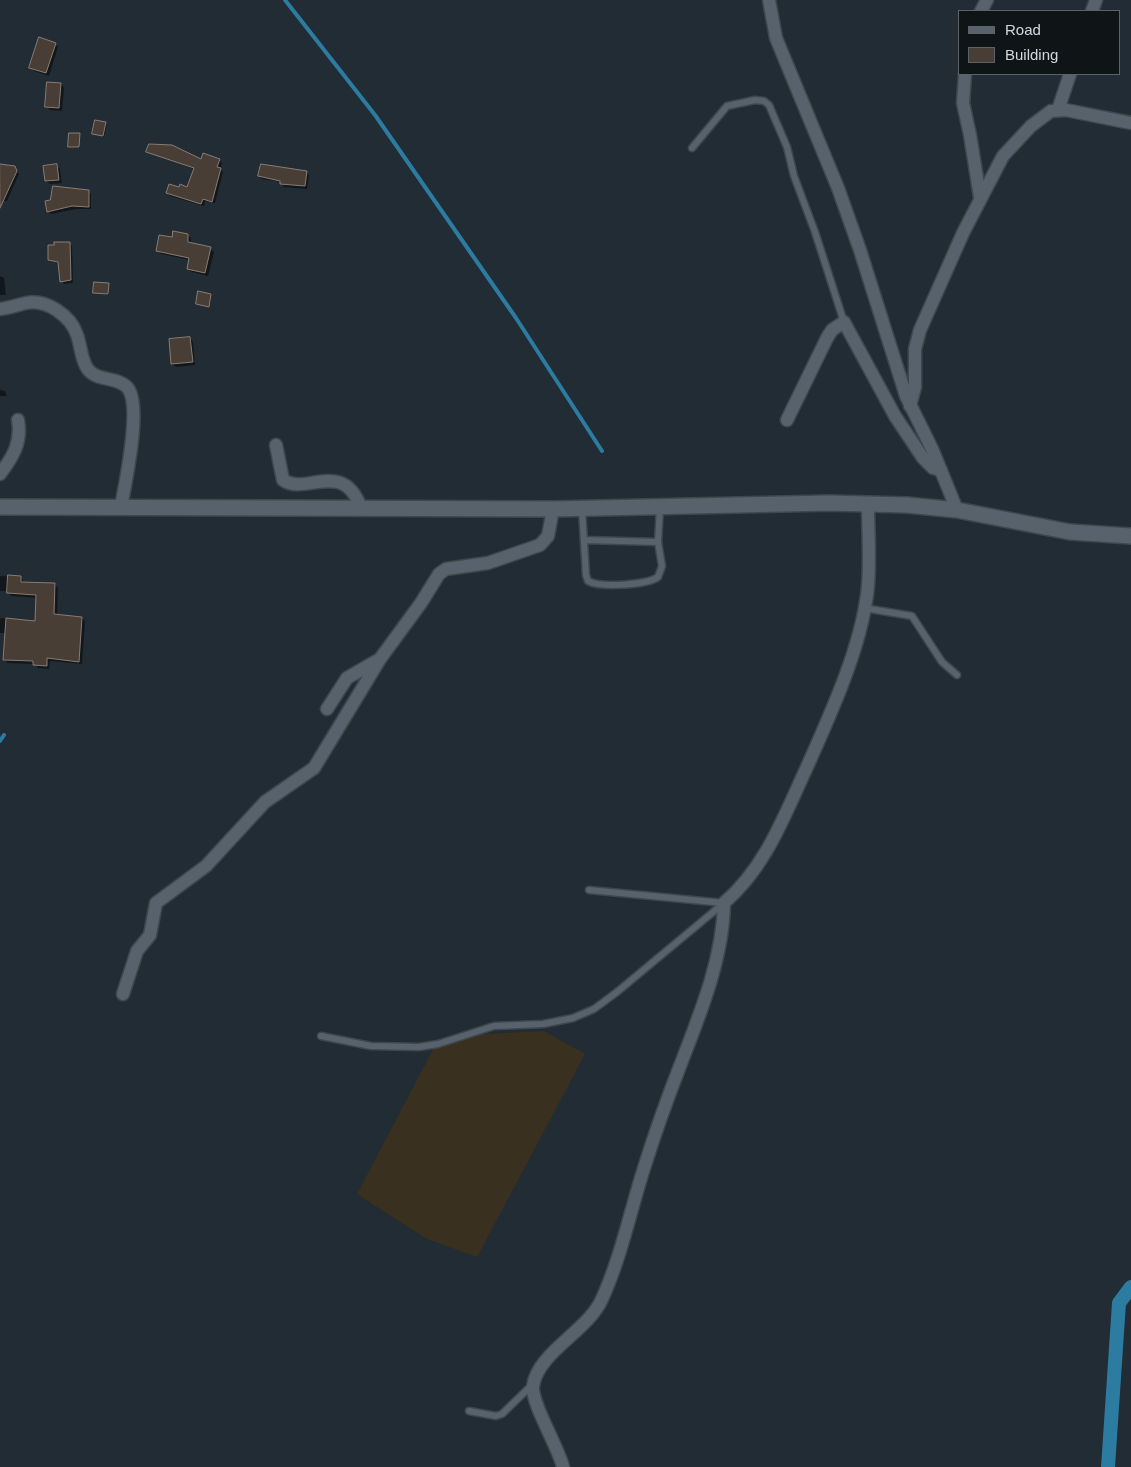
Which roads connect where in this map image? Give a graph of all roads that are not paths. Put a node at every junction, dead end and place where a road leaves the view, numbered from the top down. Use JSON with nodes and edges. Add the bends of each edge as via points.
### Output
{"nodes":[{"id":1,"x":769,"y":0,"type":"edge"},
{"id":2,"x":965,"y":75,"type":"edge"},
{"id":3,"x":1070,"y":75,"type":"edge"},
{"id":4,"x":1058,"y":110,"type":"junction"},
{"id":5,"x":1131,"y":123,"type":"edge"},
{"id":6,"x":692,"y":148,"type":"dead end"},
{"id":7,"x":980,"y":197,"type":"junction"},
{"id":8,"x":0,"y":309,"type":"edge"},
{"id":9,"x":844,"y":322,"type":"junction"},
{"id":10,"x":910,"y":406,"type":"junction"},
{"id":11,"x":18,"y":420,"type":"dead end"},
{"id":12,"x":786,"y":420,"type":"dead end"},
{"id":13,"x":276,"y":445,"type":"dead end"},
{"id":14,"x":942,"y":470,"type":"junction"},
{"id":15,"x":0,"y":474,"type":"edge"},
{"id":16,"x":868,"y":504,"type":"junction"},
{"id":17,"x":121,"y":507,"type":"junction"},
{"id":18,"x":660,"y":507,"type":"junction"},
{"id":19,"x":0,"y":508,"type":"edge"},
{"id":20,"x":361,"y":508,"type":"junction"},
{"id":21,"x":582,"y":508,"type":"junction"},
{"id":22,"x":553,"y":509,"type":"junction"},
{"id":23,"x":957,"y":510,"type":"junction"},
{"id":24,"x":1131,"y":536,"type":"edge"},
{"id":25,"x":585,"y":540,"type":"junction"},
{"id":26,"x":658,"y":542,"type":"junction"},
{"id":27,"x":864,"y":608,"type":"junction"},
{"id":28,"x":380,"y":659,"type":"junction"},
{"id":29,"x":957,"y":675,"type":"dead end"},
{"id":30,"x":327,"y":709,"type":"dead end"},
{"id":31,"x":589,"y":890,"type":"dead end"},
{"id":32,"x":724,"y":902,"type":"junction"},
{"id":33,"x":123,"y":994,"type":"dead end"},
{"id":34,"x":321,"y":1036,"type":"dead end"},
{"id":35,"x":534,"y":1384,"type":"junction"},
{"id":36,"x":470,"y":1411,"type":"dead end"},
{"id":37,"x":563,"y":1467,"type":"edge"}],
"edges":[{"from":1,"to":10,"type":"street","via":[[776,38],[838,188]]},
{"from":2,"to":7,"type":"street","via":[[963,103]]},
{"from":3,"to":4,"type":"street"},
{"from":4,"to":5,"type":"street"},
{"from":4,"to":7,"type":"street","via":[[1044,116],[1014,143]]},
{"from":6,"to":9,"type":"lane","via":[[727,106],[755,100],[764,101],[769,106],[787,146],[794,176]]},
{"from":7,"to":10,"type":"street","via":[[920,330]]},
{"from":8,"to":17,"type":"street","via":[[28,303],[56,309],[76,332],[90,373],[120,382],[131,393],[134,400],[132,434]]},
{"from":9,"to":12,"type":"street","via":[[827,338]]},
{"from":9,"to":14,"type":"street","via":[[895,416],[923,458],[934,468]]},
{"from":10,"to":14,"type":"street"},
{"from":11,"to":15,"type":"street","via":[[20,440]]},
{"from":13,"to":20,"type":"street","via":[[281,476],[286,482],[340,483],[353,491]]},
{"from":14,"to":23,"type":"street"},
{"from":16,"to":18,"type":"street"},
{"from":16,"to":23,"type":"street"},
{"from":16,"to":27,"type":"street"},
{"from":17,"to":19,"type":"street"},
{"from":17,"to":20,"type":"street"},
{"from":18,"to":21,"type":"street"},
{"from":18,"to":26,"type":"lane"},
{"from":20,"to":22,"type":"street"},
{"from":21,"to":22,"type":"street"},
{"from":21,"to":25,"type":"lane"},
{"from":22,"to":28,"type":"street","via":[[548,536],[540,545],[488,563],[446,569],[439,574]]},
{"from":23,"to":24,"type":"street","via":[[1070,532]]},
{"from":25,"to":26,"type":"lane"},
{"from":25,"to":26,"type":"lane","via":[[588,581],[604,585],[646,582],[658,577],[662,566]]},
{"from":27,"to":29,"type":"lane","via":[[912,616],[942,662]]},
{"from":27,"to":32,"type":"street","via":[[833,710],[770,846],[752,874]]},
{"from":28,"to":30,"type":"street","via":[[347,678]]},
{"from":28,"to":33,"type":"street","via":[[314,768],[265,802],[206,866],[156,903],[150,935],[137,951]]},
{"from":31,"to":32,"type":"lane"},
{"from":32,"to":34,"type":"lane","via":[[617,992],[594,1009],[573,1018],[543,1024],[494,1026],[419,1047],[371,1046]]},
{"from":32,"to":35,"type":"street","via":[[724,919],[703,1006],[651,1147],[602,1298],[588,1321],[549,1357]]},
{"from":35,"to":36,"type":"lane","via":[[502,1414],[496,1416]]},
{"from":35,"to":37,"type":"street","via":[[535,1400],[558,1448]]}]}
